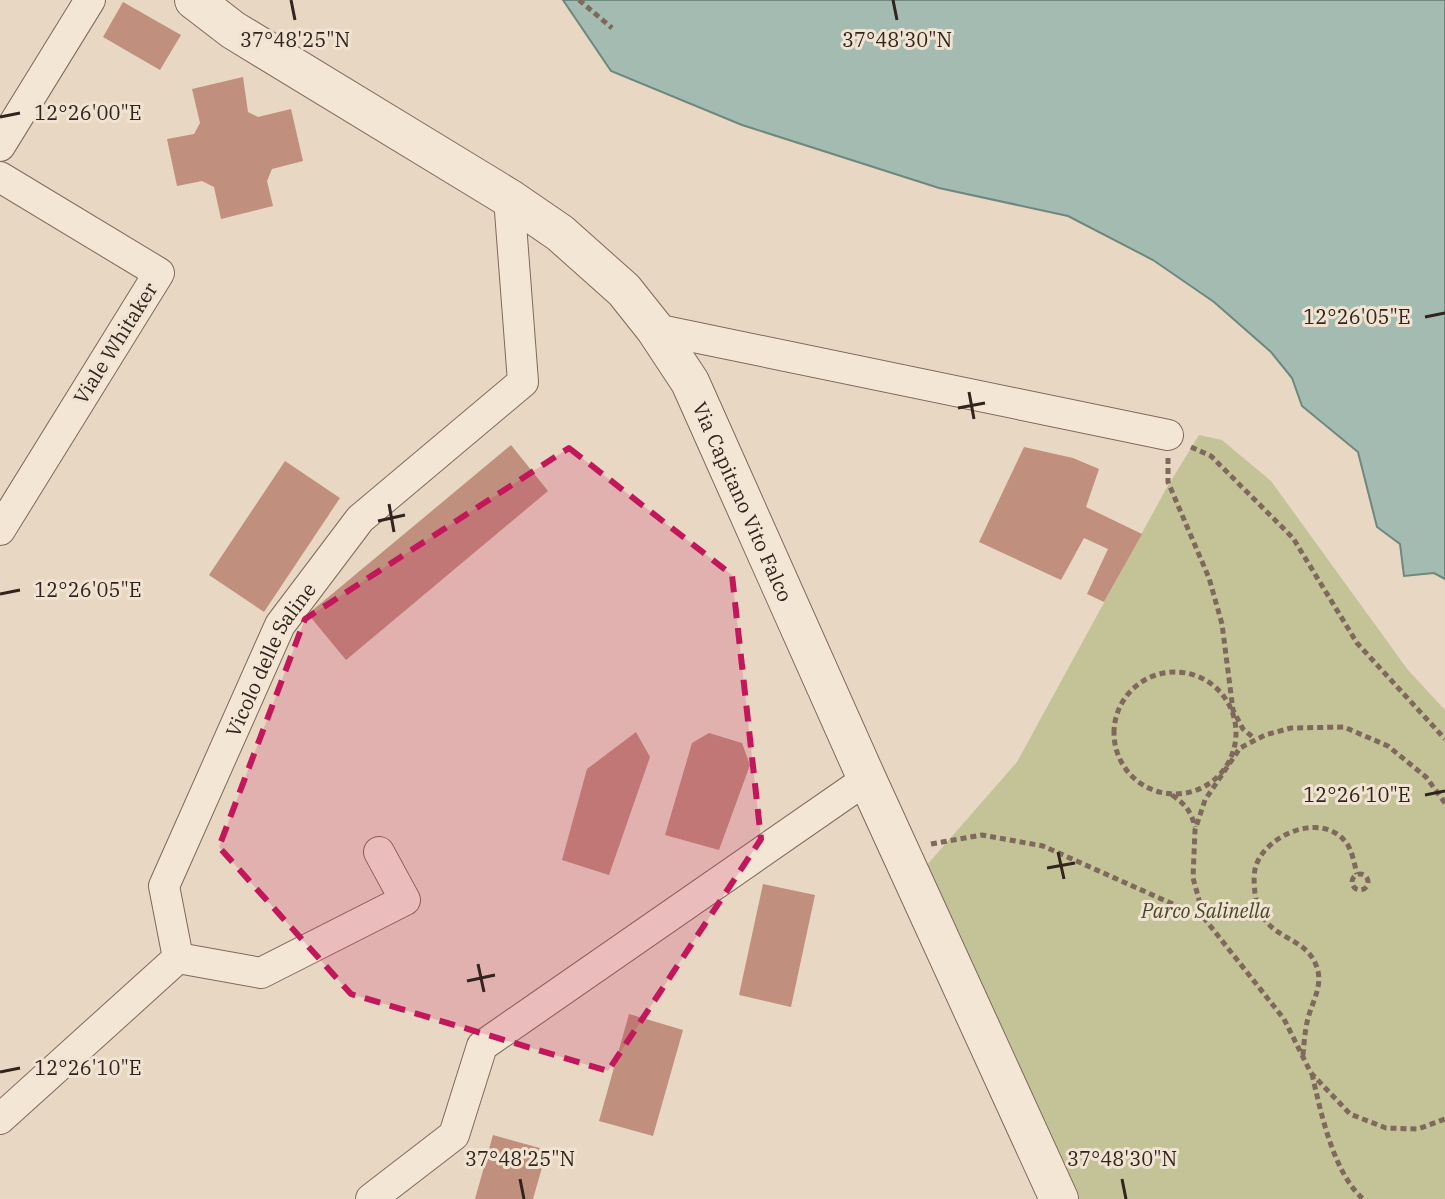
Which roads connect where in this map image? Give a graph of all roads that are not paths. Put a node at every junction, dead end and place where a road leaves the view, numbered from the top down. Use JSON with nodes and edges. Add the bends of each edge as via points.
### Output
{"nodes":[{"id":1,"x":90,"y":0,"type":"edge"},
{"id":2,"x":194,"y":0,"type":"edge"},
{"id":3,"x":0,"y":146,"type":"edge"},
{"id":4,"x":4,"y":188,"type":"edge"},
{"id":5,"x":509,"y":198,"type":"junction"},
{"id":6,"x":655,"y":329,"type":"junction"},
{"id":7,"x":1168,"y":435,"type":"road end"},
{"id":8,"x":0,"y":530,"type":"edge"},
{"id":9,"x":867,"y":779,"type":"junction"},
{"id":10,"x":379,"y":852,"type":"dead end"},
{"id":11,"x":178,"y":958,"type":"junction"},
{"id":12,"x":0,"y":1119,"type":"edge"},
{"id":13,"x":371,"y":1199,"type":"edge"},
{"id":14,"x":1059,"y":1199,"type":"edge"}],
"edges":[{"from":1,"to":3,"type":"street"},
{"from":2,"to":5,"type":"street","name":"Via Capitano Vito Falco","via":[[233,30]]},
{"from":4,"to":8,"type":"street","name":"Viale Whitaker","via":[[159,273]]},
{"from":5,"to":6,"type":"street","name":"Via Capitano Vito Falco","via":[[560,233],[624,290]]},
{"from":5,"to":11,"type":"street","name":"Vicolo delle Saline","via":[[523,382],[360,519],[280,625],[164,886]]},
{"from":6,"to":7,"type":"street"},
{"from":6,"to":9,"type":"street","name":"Via Capitano Vito Falco","via":[[690,382]]},
{"from":9,"to":13,"type":"street","via":[[482,1046],[454,1135]]},
{"from":9,"to":14,"type":"street","name":"Via Capitano Vito Falco"},
{"from":10,"to":11,"type":"street","via":[[405,900],[261,973]]},
{"from":11,"to":12,"type":"street"}]}
